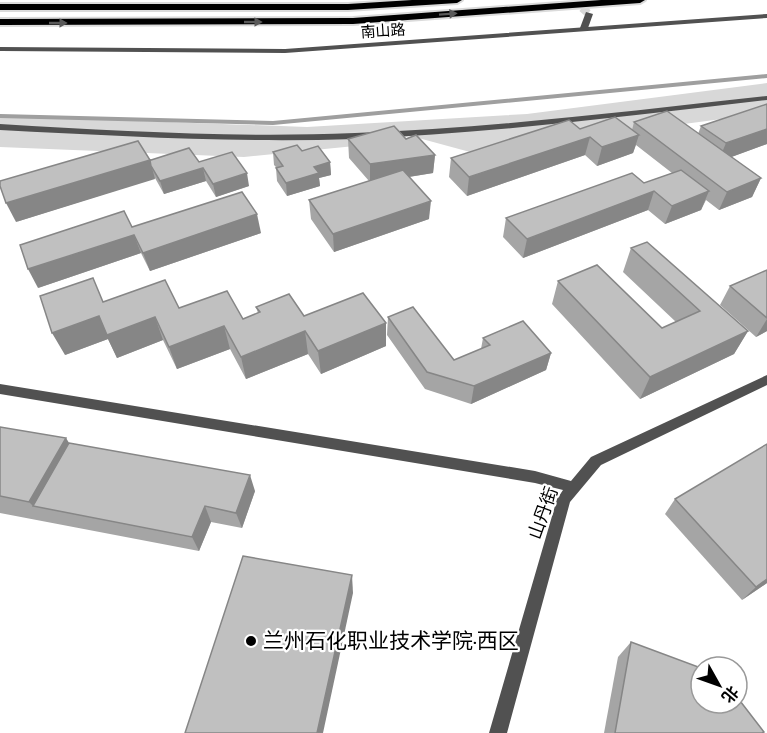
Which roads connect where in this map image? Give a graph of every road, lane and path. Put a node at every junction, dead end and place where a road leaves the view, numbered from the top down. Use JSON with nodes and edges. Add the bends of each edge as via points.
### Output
{"nodes":[{"id":1,"x":457,"y":0,"type":"edge"},
{"id":2,"x":640,"y":0,"type":"edge"},
{"id":3,"x":0,"y":7,"type":"edge"},
{"id":4,"x":589,"y":14,"type":"dead end"},
{"id":5,"x":767,"y":16,"type":"edge"},
{"id":6,"x":0,"y":22,"type":"edge"},
{"id":7,"x":584,"y":28,"type":"junction"},
{"id":8,"x":0,"y":49,"type":"edge"},
{"id":9,"x":767,"y":98,"type":"edge"},
{"id":10,"x":0,"y":127,"type":"edge"},
{"id":11,"x":767,"y":380,"type":"edge"},
{"id":12,"x":0,"y":389,"type":"edge"},
{"id":13,"x":572,"y":487,"type":"junction"},
{"id":14,"x":498,"y":733,"type":"edge"}],
"edges":[{"from":1,"to":3,"type":"highway","via":[[348,7]]},
{"from":6,"to":2,"type":"highway","one_way":true,"via":[[353,21]]},
{"from":4,"to":7,"type":"street"},
{"from":5,"to":7,"type":"street","name":"南山路"},
{"from":7,"to":8,"type":"street","name":"南山路","via":[[285,51]]},
{"from":9,"to":10,"type":"street","via":[[503,126],[355,136],[209,138]]},
{"from":11,"to":13,"type":"street","name":"山丹街","via":[[596,461]]},
{"from":12,"to":13,"type":"street","via":[[535,477]]},
{"from":13,"to":14,"type":"street","name":"山丹街","via":[[564,499]]}]}
